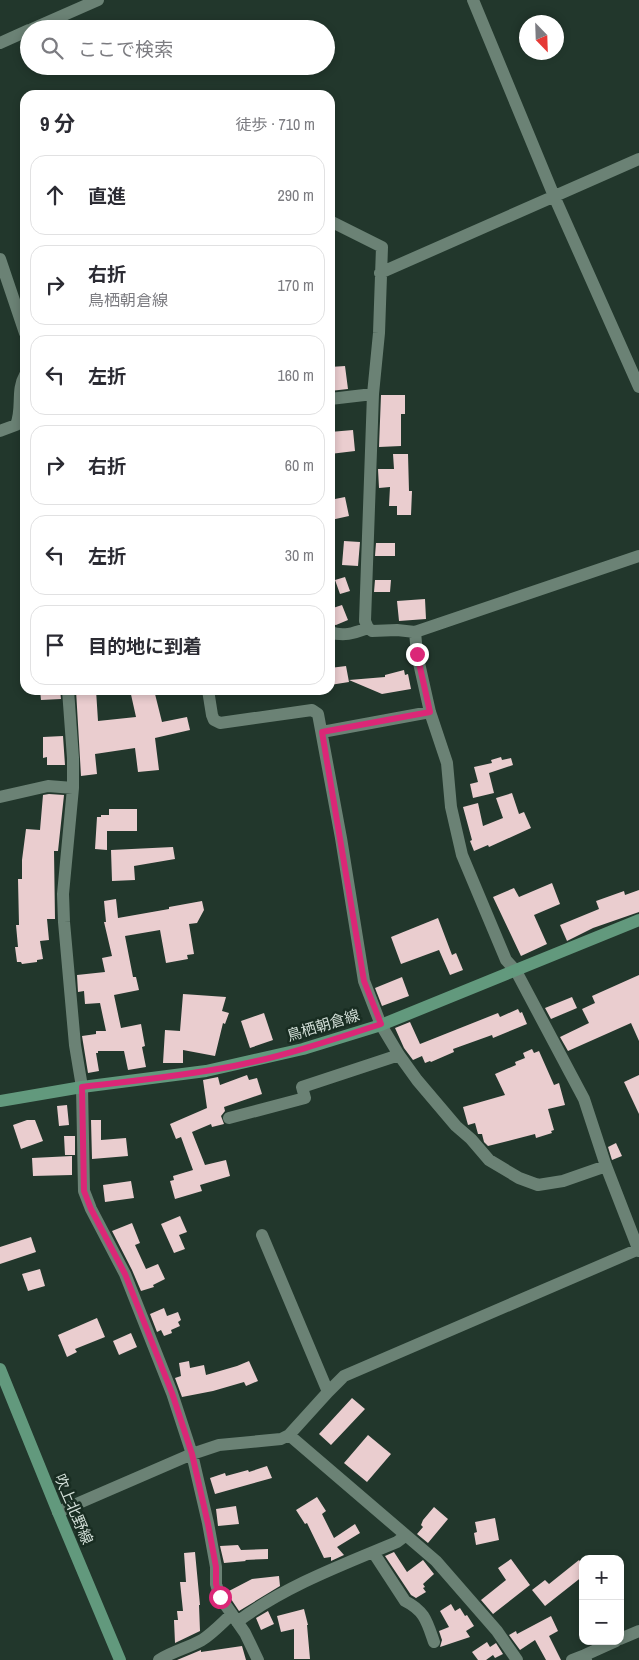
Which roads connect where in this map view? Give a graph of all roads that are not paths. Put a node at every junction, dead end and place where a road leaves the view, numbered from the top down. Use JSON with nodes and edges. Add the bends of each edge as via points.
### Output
{"nodes":[{"id":1,"x":98,"y":0,"type":"edge"},
{"id":2,"x":473,"y":0,"type":"edge"},
{"id":3,"x":51,"y":20,"type":"edge"},
{"id":4,"x":20,"y":34,"type":"edge"},
{"id":5,"x":0,"y":43,"type":"edge"},
{"id":6,"x":639,"y":159,"type":"edge"},
{"id":7,"x":554,"y":196,"type":"junction"},
{"id":8,"x":335,"y":224,"type":"edge"},
{"id":9,"x":0,"y":259,"type":"edge"},
{"id":10,"x":380,"y":273,"type":"junction"},
{"id":11,"x":20,"y":318,"type":"edge"},
{"id":12,"x":20,"y":386,"type":"edge"},
{"id":13,"x":639,"y":387,"type":"edge"},
{"id":14,"x":373,"y":394,"type":"junction"},
{"id":15,"x":335,"y":398,"type":"edge"},
{"id":16,"x":20,"y":416,"type":"edge"},
{"id":17,"x":20,"y":416,"type":"edge"},
{"id":18,"x":0,"y":432,"type":"edge"},
{"id":19,"x":639,"y":556,"type":"edge"},
{"id":20,"x":368,"y":628,"type":"junction"},
{"id":21,"x":415,"y":632,"type":"junction"},
{"id":22,"x":335,"y":634,"type":"edge"},
{"id":23,"x":68,"y":695,"type":"edge"},
{"id":24,"x":209,"y":695,"type":"edge"},
{"id":25,"x":430,"y":712,"type":"junction"},
{"id":26,"x":322,"y":732,"type":"junction"},
{"id":27,"x":73,"y":788,"type":"junction"},
{"id":28,"x":0,"y":797,"type":"edge"},
{"id":29,"x":639,"y":920,"type":"edge"},
{"id":30,"x":516,"y":971,"type":"junction"},
{"id":31,"x":381,"y":1024,"type":"junction"},
{"id":32,"x":399,"y":1055,"type":"junction"},
{"id":33,"x":82,"y":1087,"type":"junction"},
{"id":34,"x":0,"y":1101,"type":"edge"},
{"id":35,"x":229,"y":1118,"type":"dead end"},
{"id":36,"x":606,"y":1166,"type":"junction"},
{"id":37,"x":262,"y":1236,"type":"dead end"},
{"id":38,"x":639,"y":1249,"type":"edge"},
{"id":39,"x":0,"y":1369,"type":"edge"},
{"id":40,"x":328,"y":1392,"type":"junction"},
{"id":41,"x":289,"y":1435,"type":"junction"},
{"id":42,"x":192,"y":1454,"type":"junction"},
{"id":43,"x":58,"y":1512,"type":"junction"},
{"id":44,"x":405,"y":1536,"type":"junction"},
{"id":45,"x":373,"y":1552,"type":"junction"},
{"id":46,"x":234,"y":1618,"type":"junction"},
{"id":47,"x":639,"y":1631,"type":"edge"},
{"id":48,"x":624,"y":1637,"type":"edge"},
{"id":49,"x":434,"y":1642,"type":"dead end"},
{"id":50,"x":608,"y":1645,"type":"edge"},
{"id":51,"x":586,"y":1657,"type":"edge"},
{"id":52,"x":120,"y":1660,"type":"edge"},
{"id":53,"x":159,"y":1660,"type":"edge"},
{"id":54,"x":258,"y":1660,"type":"edge"},
{"id":55,"x":517,"y":1660,"type":"edge"},
{"id":56,"x":572,"y":1660,"type":"edge"}],
"edges":[{"from":1,"to":3,"type":"street"},
{"from":2,"to":7,"type":"street"},
{"from":4,"to":5,"type":"street"},
{"from":6,"to":7,"type":"street"},
{"from":7,"to":10,"type":"street"},
{"from":7,"to":13,"type":"street"},
{"from":8,"to":10,"type":"street","via":[[382,247]]},
{"from":9,"to":11,"type":"street"},
{"from":10,"to":14,"type":"street"},
{"from":12,"to":17,"type":"street"},
{"from":14,"to":15,"type":"street"},
{"from":14,"to":20,"type":"street"},
{"from":16,"to":18,"type":"street","via":[[16,425]]},
{"from":19,"to":21,"type":"street"},
{"from":20,"to":21,"type":"street","via":[[372,631]]},
{"from":20,"to":22,"type":"street","via":[[351,634]]},
{"from":21,"to":25,"type":"street"},
{"from":23,"to":27,"type":"street"},
{"from":24,"to":26,"type":"street","via":[[212,715],[220,723],[312,710],[318,714]]},
{"from":25,"to":26,"type":"street"},
{"from":25,"to":30,"type":"street","via":[[447,763],[451,806],[462,855],[506,960]]},
{"from":26,"to":31,"type":"street","via":[[364,981]]},
{"from":27,"to":28,"type":"street","via":[[48,786]]},
{"from":27,"to":33,"type":"street","via":[[63,894],[75,1045]]},
{"from":29,"to":30,"type":"main road","name":"鳥栖朝倉線"},
{"from":30,"to":31,"type":"main road","name":"鳥栖朝倉線"},
{"from":30,"to":36,"type":"street","via":[[584,1099]]},
{"from":31,"to":32,"type":"street"},
{"from":31,"to":33,"type":"main road","name":"鳥栖朝倉線","via":[[236,1066]]},
{"from":32,"to":35,"type":"street","via":[[302,1087],[304,1098]]},
{"from":32,"to":36,"type":"street","via":[[417,1080],[489,1160],[519,1178],[538,1185],[563,1181]]},
{"from":33,"to":34,"type":"main road","name":"鳥栖朝倉線"},
{"from":33,"to":42,"type":"street","via":[[84,1191],[136,1300]]},
{"from":36,"to":38,"type":"street"},
{"from":37,"to":40,"type":"street"},
{"from":38,"to":40,"type":"street","via":[[344,1376]]},
{"from":39,"to":43,"type":"main road","name":"吹上北野線"},
{"from":40,"to":41,"type":"street"},
{"from":41,"to":42,"type":"street","via":[[280,1439],[218,1446]]},
{"from":41,"to":44,"type":"street"},
{"from":42,"to":43,"type":"street"},
{"from":42,"to":46,"type":"street","via":[[216,1567],[216,1584],[220,1597]]},
{"from":43,"to":52,"type":"main road","name":"吹上北野線"},
{"from":44,"to":45,"type":"street"},
{"from":44,"to":55,"type":"street","via":[[436,1561],[497,1631]]},
{"from":45,"to":46,"type":"street","via":[[311,1578]]},
{"from":45,"to":49,"type":"street","via":[[405,1601],[422,1612]]},
{"from":46,"to":53,"type":"street","via":[[192,1645]]},
{"from":46,"to":54,"type":"street"},
{"from":47,"to":48,"type":"street"},
{"from":50,"to":51,"type":"street"},
{"from":51,"to":56,"type":"street"}]}
